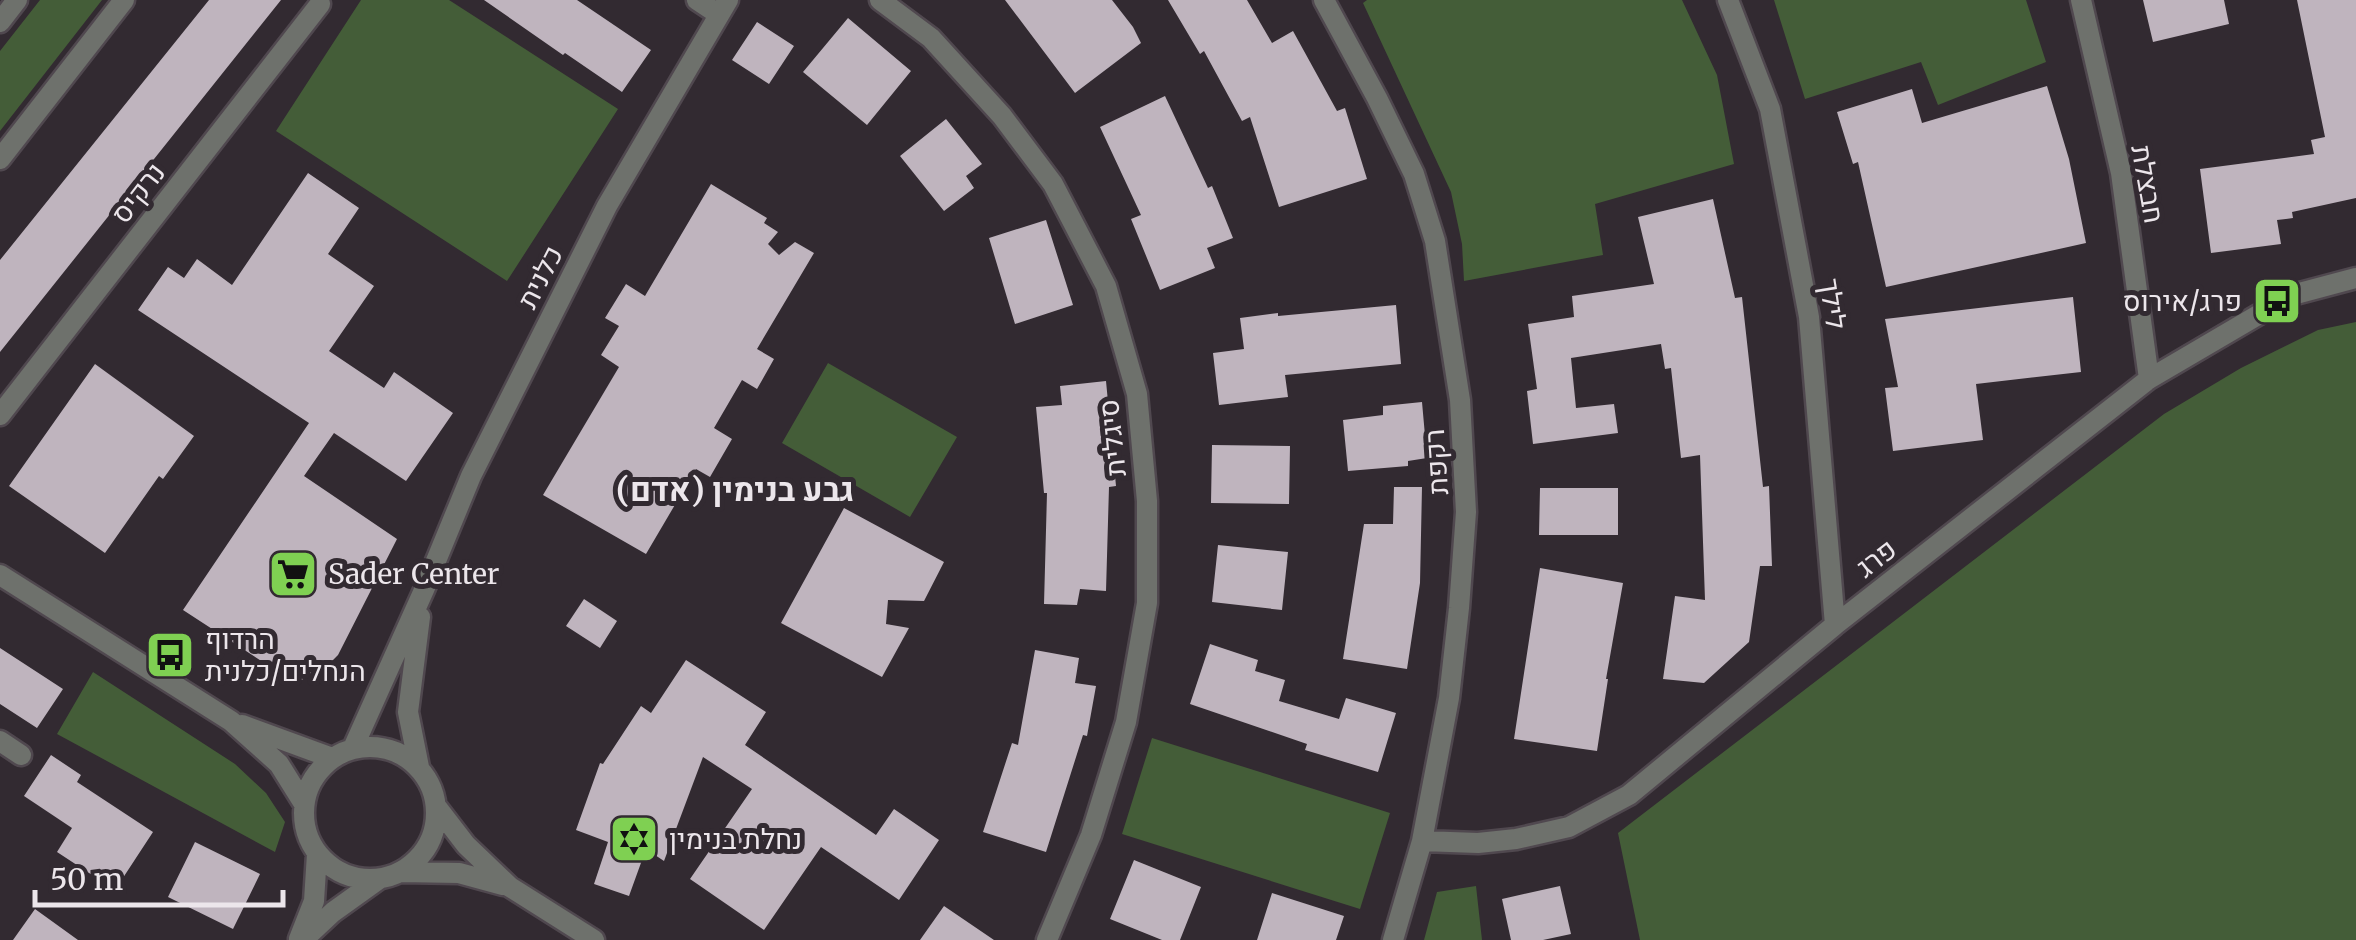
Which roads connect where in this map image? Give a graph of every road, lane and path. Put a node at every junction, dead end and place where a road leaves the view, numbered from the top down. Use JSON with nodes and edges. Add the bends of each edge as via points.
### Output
{"nodes":[{"id":1,"x":18,"y":0,"type":"edge"},
{"id":2,"x":124,"y":0,"type":"edge"},
{"id":3,"x":697,"y":0,"type":"edge"},
{"id":4,"x":880,"y":0,"type":"edge"},
{"id":5,"x":1324,"y":0,"type":"edge"},
{"id":6,"x":1728,"y":0,"type":"edge"},
{"id":7,"x":2080,"y":0,"type":"edge"},
{"id":8,"x":320,"y":4,"type":"dead end"},
{"id":9,"x":723,"y":7,"type":"edge"},
{"id":10,"x":0,"y":22,"type":"edge"},
{"id":11,"x":0,"y":159,"type":"edge"},
{"id":12,"x":2356,"y":278,"type":"edge"},
{"id":13,"x":2149,"y":379,"type":"junction"},
{"id":14,"x":0,"y":415,"type":"edge"},
{"id":15,"x":0,"y":575,"type":"edge"},
{"id":16,"x":424,"y":590,"type":"junction"},
{"id":17,"x":1835,"y":625,"type":"junction"},
{"id":18,"x":231,"y":721,"type":"junction"},
{"id":19,"x":0,"y":740,"type":"edge"},
{"id":20,"x":353,"y":748,"type":"junction"},
{"id":21,"x":21,"y":755,"type":"dead end"},
{"id":22,"x":332,"y":758,"type":"junction"},
{"id":23,"x":419,"y":767,"type":"junction"},
{"id":24,"x":304,"y":804,"type":"junction"},
{"id":25,"x":436,"y":806,"type":"junction"},
{"id":26,"x":1422,"y":841,"type":"junction"},
{"id":27,"x":317,"y":854,"type":"junction"},
{"id":28,"x":401,"y":872,"type":"junction"},
{"id":29,"x":379,"y":879,"type":"junction"},
{"id":30,"x":510,"y":887,"type":"junction"},
{"id":31,"x":301,"y":940,"type":"edge"},
{"id":32,"x":594,"y":940,"type":"edge"},
{"id":33,"x":1047,"y":940,"type":"edge"},
{"id":34,"x":1393,"y":940,"type":"edge"}],
"edges":[{"from":1,"to":10,"type":"street"},
{"from":2,"to":11,"type":"street"},
{"from":3,"to":9,"type":"street"},
{"from":4,"to":33,"type":"street","name":"סיגלית","via":[[931,38],[1053,184],[1106,286],[1137,394],[1147,500],[1143,623],[1126,722],[1092,835]]},
{"from":5,"to":26,"type":"street","name":"רקפת","via":[[1414,174],[1435,241],[1460,400],[1466,512],[1459,608]]},
{"from":6,"to":17,"type":"street","name":"לילך","via":[[1770,109],[1809,317]]},
{"from":7,"to":13,"type":"street","name":"חבצלת","via":[[2121,173]]},
{"from":8,"to":14,"type":"street","name":"נרקיס"},
{"from":9,"to":16,"type":"street","name":"כלנית","via":[[607,206],[471,476]]},
{"from":12,"to":13,"type":"street","name":"פרג","via":[[2292,294]]},
{"from":13,"to":17,"type":"street","name":"פרג"},
{"from":15,"to":18,"type":"street"},
{"from":16,"to":20,"type":"street","name":"כלנית"},
{"from":16,"to":23,"type":"street","name":"כלנית","via":[[408,712]]},
{"from":17,"to":26,"type":"street","name":"פרג","via":[[1628,794],[1569,828],[1516,839]]},
{"from":18,"to":22,"type":"street"},
{"from":18,"to":24,"type":"street","via":[[279,764]]},
{"from":19,"to":21,"type":"street"},
{"from":20,"to":22,"type":"street"},
{"from":20,"to":23,"type":"street","via":[[388,749]]},
{"from":22,"to":24,"type":"street","via":[[318,770]]},
{"from":23,"to":25,"type":"street"},
{"from":24,"to":27,"type":"street"},
{"from":25,"to":28,"type":"street","via":[[428,845]]},
{"from":25,"to":30,"type":"street"},
{"from":26,"to":34,"type":"street","name":"רקפת"},
{"from":27,"to":29,"type":"street","via":[[334,870]]},
{"from":27,"to":31,"type":"street","via":[[314,900]]},
{"from":28,"to":29,"type":"street"},
{"from":28,"to":30,"type":"street","via":[[459,873]]},
{"from":29,"to":31,"type":"street"},
{"from":30,"to":32,"type":"street"}]}
